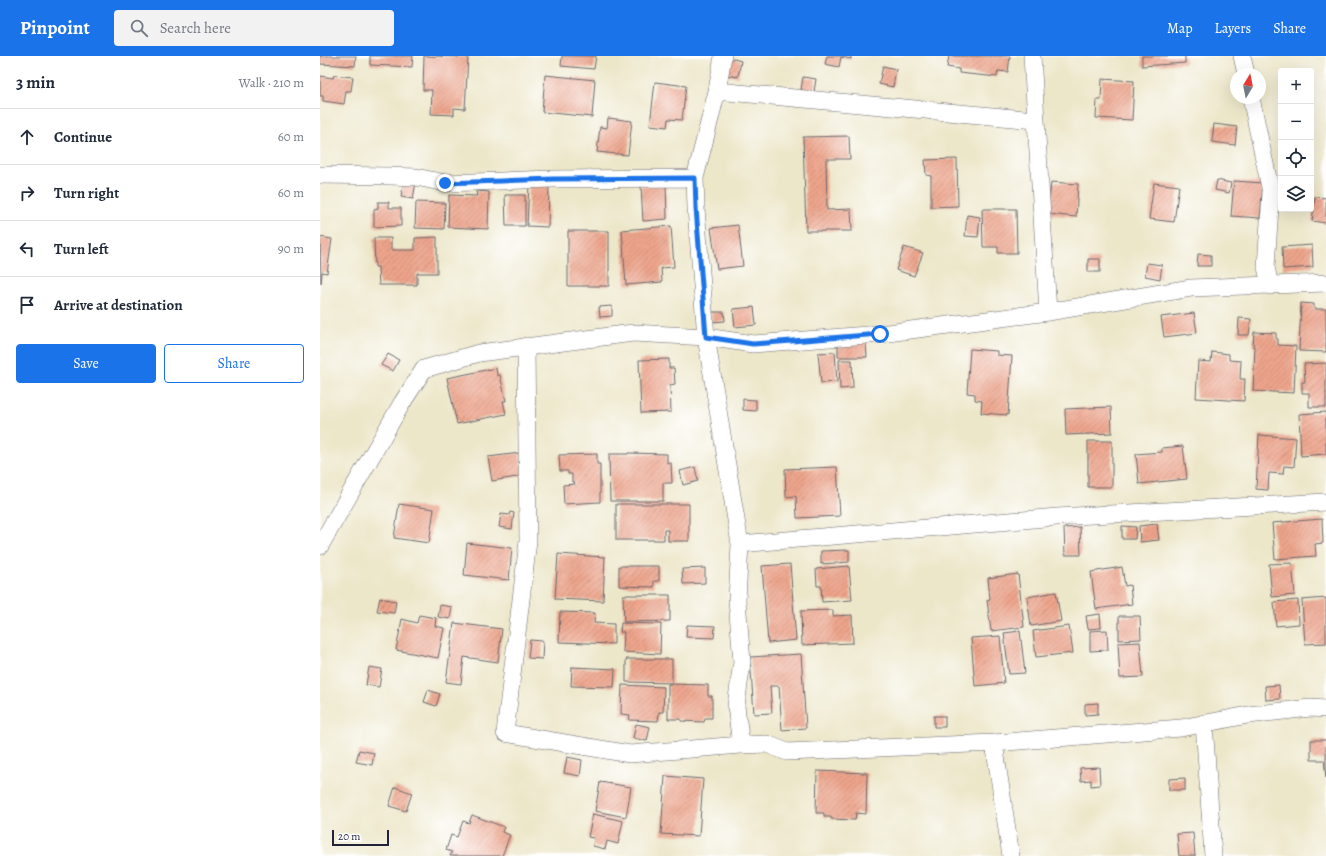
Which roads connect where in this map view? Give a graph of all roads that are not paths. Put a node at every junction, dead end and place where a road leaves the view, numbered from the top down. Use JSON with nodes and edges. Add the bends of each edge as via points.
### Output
{"nodes":[{"id":1,"x":723,"y":56,"type":"edge"},
{"id":2,"x":1032,"y":56,"type":"edge"},
{"id":3,"x":1242,"y":56,"type":"edge"},
{"id":4,"x":1245,"y":68,"type":"edge"},
{"id":5,"x":717,"y":91,"type":"junction"},
{"id":6,"x":1252,"y":104,"type":"edge"},
{"id":7,"x":1035,"y":120,"type":"junction"},
{"id":8,"x":320,"y":176,"type":"edge"},
{"id":9,"x":695,"y":178,"type":"junction"},
{"id":10,"x":1326,"y":283,"type":"edge"},
{"id":11,"x":1270,"y":286,"type":"junction"},
{"id":12,"x":1048,"y":312,"type":"junction"},
{"id":13,"x":706,"y":337,"type":"junction"},
{"id":14,"x":526,"y":346,"type":"junction"},
{"id":15,"x":1326,"y":502,"type":"edge"},
{"id":16,"x":740,"y":544,"type":"junction"},
{"id":17,"x":320,"y":546,"type":"edge"},
{"id":18,"x":1326,"y":709,"type":"edge"},
{"id":19,"x":1204,"y":723,"type":"junction"},
{"id":20,"x":994,"y":743,"type":"junction"},
{"id":21,"x":741,"y":745,"type":"junction"},
{"id":22,"x":1011,"y":856,"type":"edge"},
{"id":23,"x":1213,"y":856,"type":"edge"}],
"edges":[{"from":1,"to":5,"type":"street"},
{"from":2,"to":7,"type":"street"},
{"from":3,"to":4,"type":"street"},
{"from":5,"to":7,"type":"street"},
{"from":5,"to":9,"type":"street"},
{"from":6,"to":11,"type":"street","via":[[1271,192],[1266,267]]},
{"from":7,"to":12,"type":"street"},
{"from":8,"to":9,"type":"street","via":[[416,177],[445,183]]},
{"from":9,"to":13,"type":"street"},
{"from":10,"to":11,"type":"street"},
{"from":11,"to":12,"type":"street","via":[[1191,288]]},
{"from":12,"to":13,"type":"street","via":[[880,334],[753,344]]},
{"from":13,"to":14,"type":"street","via":[[633,333]]},
{"from":13,"to":16,"type":"street"},
{"from":14,"to":17,"type":"street","via":[[479,353],[424,369]]},
{"from":14,"to":21,"type":"street","via":[[528,541],[504,733],[630,754]]},
{"from":15,"to":16,"type":"street","via":[[1056,517]]},
{"from":16,"to":21,"type":"street","via":[[737,600],[742,662],[736,706]]},
{"from":18,"to":19,"type":"street","via":[[1310,708],[1248,715]]},
{"from":19,"to":20,"type":"street","via":[[1181,728]]},
{"from":19,"to":23,"type":"street"},
{"from":20,"to":21,"type":"street","via":[[787,752],[767,744]]},
{"from":20,"to":22,"type":"street"}]}
